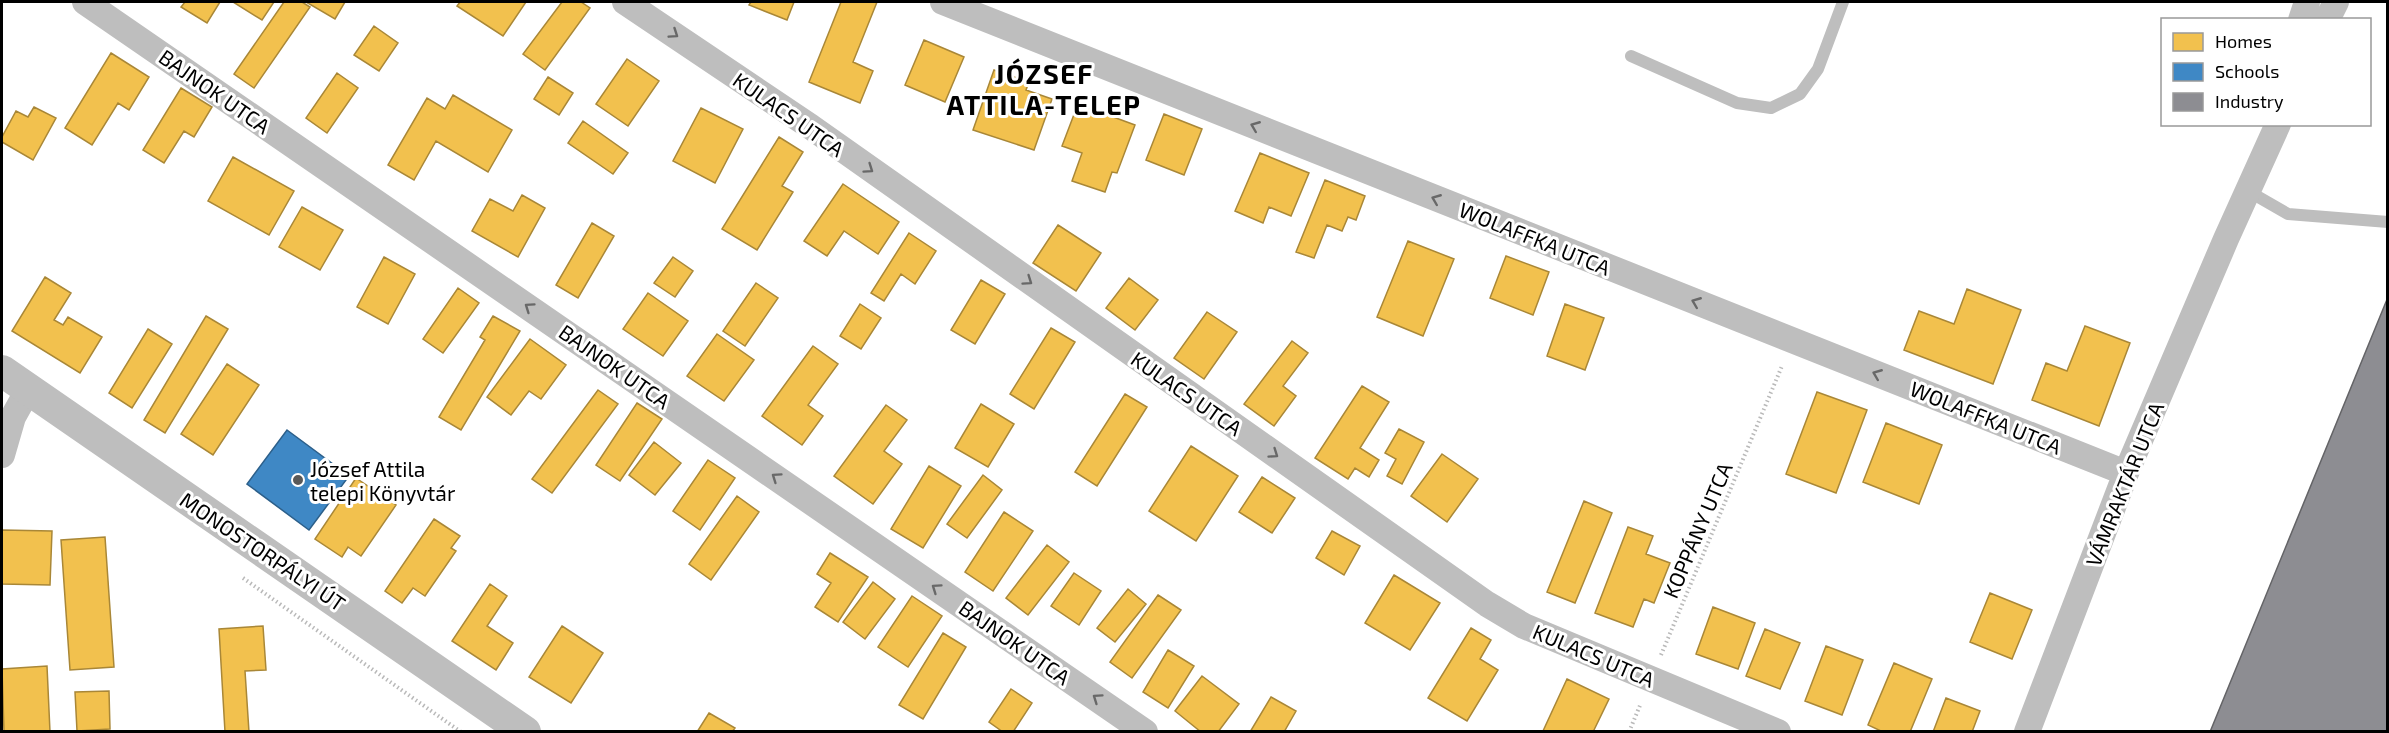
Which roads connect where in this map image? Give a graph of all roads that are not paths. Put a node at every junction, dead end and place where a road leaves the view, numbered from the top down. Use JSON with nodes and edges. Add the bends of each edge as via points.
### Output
{"nodes":[{"id":1,"x":85,"y":2,"type":"edge"},
{"id":2,"x":625,"y":2,"type":"edge"},
{"id":3,"x":943,"y":2,"type":"edge"},
{"id":4,"x":1843,"y":2,"type":"edge"},
{"id":5,"x":2307,"y":2,"type":"edge"},
{"id":6,"x":2336,"y":2,"type":"edge"},
{"id":7,"x":2302,"y":18,"type":"edge"},
{"id":8,"x":2328,"y":18,"type":"edge"},
{"id":9,"x":1631,"y":56,"type":"dead end"},
{"id":10,"x":2264,"y":126,"type":"edge"},
{"id":11,"x":2277,"y":126,"type":"edge"},
{"id":12,"x":2248,"y":191,"type":"junction"},
{"id":13,"x":2388,"y":222,"type":"edge"},
{"id":14,"x":2226,"y":239,"type":"junction"},
{"id":15,"x":2,"y":371,"type":"edge"},
{"id":16,"x":28,"y":390,"type":"junction"},
{"id":17,"x":2,"y":455,"type":"edge"},
{"id":18,"x":2126,"y":473,"type":"junction"},
{"id":19,"x":525,"y":732,"type":"edge"},
{"id":20,"x":1145,"y":732,"type":"edge"},
{"id":21,"x":1778,"y":732,"type":"edge"},
{"id":22,"x":2027,"y":732,"type":"edge"}],
"edges":[{"from":20,"to":1,"type":"street","name":"BAJNOK UTCA","one_way":true},
{"from":2,"to":21,"type":"street","name":"KULACS UTCA","one_way":true,"via":[[811,127],[1487,604],[1524,626]]},
{"from":18,"to":3,"type":"street","name":"WOLAFFKA UTCA","one_way":true},
{"from":4,"to":9,"type":"lane","via":[[1818,69],[1800,94],[1771,108],[1737,103]]},
{"from":5,"to":7,"type":"street"},
{"from":6,"to":8,"type":"street"},
{"from":10,"to":14,"type":"street","name":"VÁMRAKTÁR UTCA"},
{"from":11,"to":12,"type":"street","name":"VÁMRAKTÁR UTCA"},
{"from":12,"to":13,"type":"lane","via":[[2288,214]]},
{"from":12,"to":14,"type":"street","name":"VÁMRAKTÁR UTCA"},
{"from":14,"to":18,"type":"street","name":"VÁMRAKTÁR UTCA"},
{"from":15,"to":16,"type":"street","name":"MONOSTORPÁLYI ÚT"},
{"from":16,"to":17,"type":"street","via":[[13,417]]},
{"from":16,"to":19,"type":"street","name":"MONOSTORPÁLYI ÚT"},
{"from":18,"to":22,"type":"street","name":"VÁMRAKTÁR UTCA"}]}
